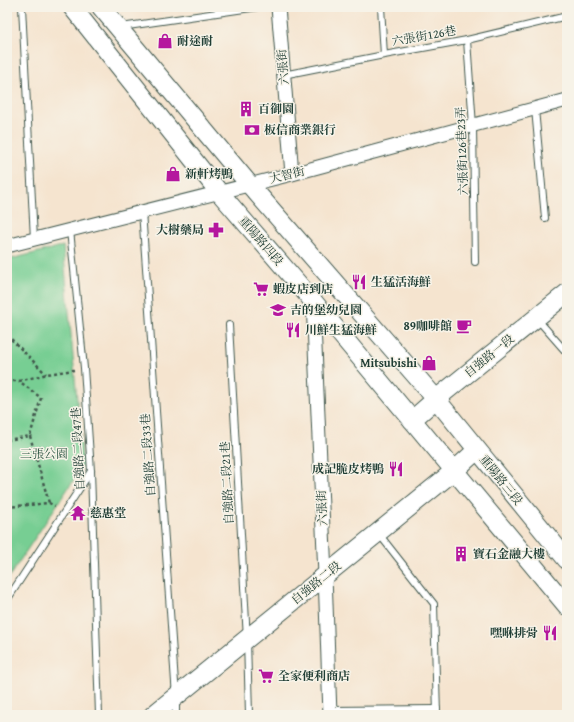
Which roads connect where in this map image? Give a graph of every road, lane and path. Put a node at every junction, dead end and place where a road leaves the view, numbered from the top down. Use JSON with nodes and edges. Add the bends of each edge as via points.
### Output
{"nodes":[{"id":1,"x":22,"y":7,"type":"edge"},
{"id":2,"x":72,"y":7,"type":"edge"},
{"id":3,"x":101,"y":7,"type":"edge"},
{"id":4,"x":258,"y":7,"type":"edge"},
{"id":5,"x":278,"y":7,"type":"edge"},
{"id":6,"x":381,"y":7,"type":"edge"},
{"id":7,"x":567,"y":16,"type":"edge"},
{"id":8,"x":118,"y":27,"type":"junction"},
{"id":9,"x":467,"y":40,"type":"junction"},
{"id":10,"x":384,"y":55,"type":"junction"},
{"id":11,"x":283,"y":75,"type":"junction"},
{"id":12,"x":567,"y":100,"type":"edge"},
{"id":13,"x":535,"y":108,"type":"junction"},
{"id":14,"x":473,"y":126,"type":"junction"},
{"id":15,"x":292,"y":174,"type":"junction"},
{"id":16,"x":250,"y":184,"type":"junction"},
{"id":17,"x":219,"y":192,"type":"junction"},
{"id":18,"x":142,"y":211,"type":"junction"},
{"id":19,"x":544,"y":218,"type":"dead end"},
{"id":20,"x":70,"y":230,"type":"junction"},
{"id":21,"x":34,"y":240,"type":"junction"},
{"id":22,"x":7,"y":246,"type":"edge"},
{"id":23,"x":475,"y":262,"type":"dead end"},
{"id":24,"x":567,"y":293,"type":"edge"},
{"id":25,"x":313,"y":301,"type":"junction"},
{"id":26,"x":536,"y":317,"type":"junction"},
{"id":27,"x":228,"y":325,"type":"dead end"},
{"id":28,"x":7,"y":334,"type":"edge"},
{"id":29,"x":567,"y":353,"type":"edge"},
{"id":30,"x":84,"y":368,"type":"junction"},
{"id":31,"x":47,"y":374,"type":"junction"},
{"id":32,"x":7,"y":381,"type":"edge"},
{"id":33,"x":19,"y":381,"type":"junction"},
{"id":34,"x":436,"y":399,"type":"junction"},
{"id":35,"x":412,"y":420,"type":"junction"},
{"id":36,"x":30,"y":436,"type":"junction"},
{"id":37,"x":7,"y":440,"type":"edge"},
{"id":38,"x":477,"y":450,"type":"junction"},
{"id":39,"x":454,"y":470,"type":"junction"},
{"id":40,"x":91,"y":471,"type":"junction"},
{"id":41,"x":49,"y":503,"type":"junction"},
{"id":42,"x":7,"y":508,"type":"edge"},
{"id":43,"x":65,"y":510,"type":"junction"},
{"id":44,"x":378,"y":532,"type":"junction"},
{"id":45,"x":567,"y":560,"type":"edge"},
{"id":46,"x":325,"y":575,"type":"junction"},
{"id":47,"x":7,"y":600,"type":"edge"},
{"id":48,"x":567,"y":606,"type":"edge"},
{"id":49,"x":247,"y":639,"type":"junction"},
{"id":50,"x":176,"y":697,"type":"junction"},
{"id":51,"x":437,"y":712,"type":"edge"},
{"id":52,"x":330,"y":713,"type":"edge"},
{"id":53,"x":99,"y":715,"type":"edge"},
{"id":54,"x":153,"y":715,"type":"edge"},
{"id":55,"x":176,"y":715,"type":"edge"},
{"id":56,"x":249,"y":715,"type":"edge"}],
"edges":[{"from":1,"to":21,"type":"lane"},
{"from":2,"to":17,"type":"main road","name":"重陽路四段"},
{"from":3,"to":8,"type":"main road"},
{"from":4,"to":8,"type":"lane"},
{"from":5,"to":11,"type":"street","name":"六張街"},
{"from":6,"to":10,"type":"lane"},
{"from":7,"to":9,"type":"lane","name":"六張街126巷"},
{"from":8,"to":16,"type":"main road"},
{"from":9,"to":10,"type":"lane","name":"六張街126巷"},
{"from":9,"to":14,"type":"lane","name":"六張街126巷23弄"},
{"from":10,"to":11,"type":"lane","name":"六張街126巷"},
{"from":11,"to":15,"type":"street","name":"六張街"},
{"from":12,"to":13,"type":"street","name":"大智街"},
{"from":13,"to":14,"type":"street","name":"大智街"},
{"from":13,"to":19,"type":"lane"},
{"from":14,"to":15,"type":"street","name":"大智街"},
{"from":14,"to":23,"type":"lane","name":"六張街126巷23弄"},
{"from":15,"to":16,"type":"street","name":"大智街"},
{"from":16,"to":17,"type":"street","name":"大智街"},
{"from":16,"to":34,"type":"main road"},
{"from":17,"to":18,"type":"street","name":"大智街"},
{"from":17,"to":25,"type":"main road","name":"重陽路四段"},
{"from":18,"to":20,"type":"street","name":"大智街"},
{"from":18,"to":50,"type":"lane","name":"自強路二段33巷"},
{"from":20,"to":21,"type":"street","name":"大智街"},
{"from":20,"to":30,"type":"lane","name":"自強路二段47巷"},
{"from":21,"to":22,"type":"street","name":"大智街"},
{"from":24,"to":26,"type":"main road","name":"自強路一段"},
{"from":25,"to":35,"type":"main road","name":"重陽路四段"},
{"from":25,"to":46,"type":"street","name":"六張街"},
{"from":26,"to":29,"type":"lane"},
{"from":26,"to":34,"type":"main road","name":"自強路一段"},
{"from":27,"to":49,"type":"lane","name":"自強路二段21巷"},
{"from":28,"to":31,"type":"path"},
{"from":30,"to":31,"type":"path"},
{"from":30,"to":40,"type":"lane","name":"自強路二段47巷"},
{"from":31,"to":33,"type":"path"},
{"from":32,"to":33,"type":"path"},
{"from":33,"to":36,"type":"path","via":[[41,398]]},
{"from":34,"to":35,"type":"main road","name":"自強路一段"},
{"from":34,"to":38,"type":"main road","name":"重陽路三段"},
{"from":35,"to":39,"type":"main road","name":"重陽路四段"},
{"from":36,"to":37,"type":"path"},
{"from":36,"to":41,"type":"path"},
{"from":38,"to":39,"type":"main road","name":"自強路二段"},
{"from":38,"to":45,"type":"main road","name":"重陽路三段"},
{"from":39,"to":44,"type":"main road","name":"自強路二段"},
{"from":39,"to":48,"type":"main road"},
{"from":40,"to":43,"type":"lane"},
{"from":40,"to":53,"type":"lane","name":"自強路二段47巷"},
{"from":41,"to":42,"type":"path"},
{"from":41,"to":43,"type":"path"},
{"from":43,"to":47,"type":"lane"},
{"from":44,"to":46,"type":"main road","name":"自強路二段"},
{"from":44,"to":51,"type":"lane","via":[[434,604]]},
{"from":46,"to":49,"type":"main road","name":"自強路二段"},
{"from":46,"to":52,"type":"street","name":"六張街"},
{"from":49,"to":50,"type":"main road","name":"自強路二段"},
{"from":49,"to":56,"type":"lane","name":"自強路二段21巷"},
{"from":50,"to":54,"type":"main road","name":"自強路二段"},
{"from":50,"to":55,"type":"lane","name":"自強路二段33巷"},
{"from":51,"to":52,"type":"lane"}]}
